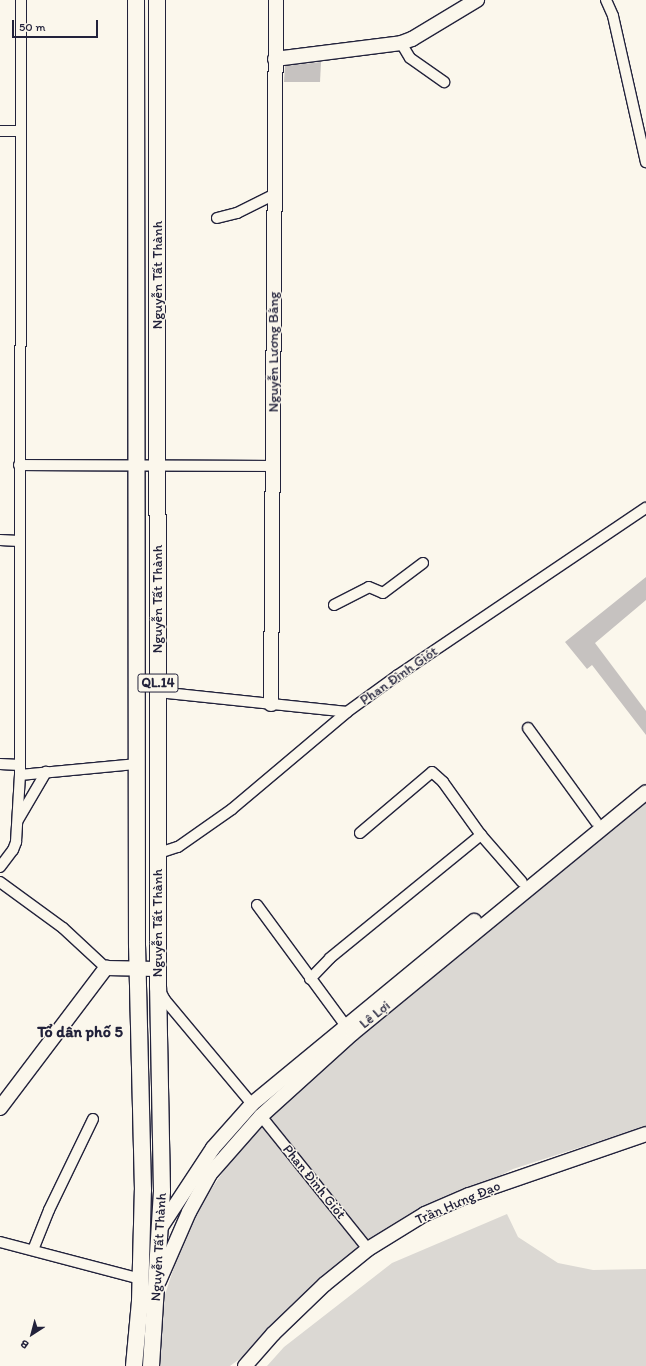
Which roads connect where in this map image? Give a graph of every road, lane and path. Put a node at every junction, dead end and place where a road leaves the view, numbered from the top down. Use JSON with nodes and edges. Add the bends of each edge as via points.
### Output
{"nodes":[{"id":1,"x":21,"y":0,"type":"edge"},
{"id":2,"x":136,"y":0,"type":"edge"},
{"id":3,"x":157,"y":0,"type":"edge"},
{"id":4,"x":276,"y":0,"type":"edge"},
{"id":5,"x":477,"y":0,"type":"edge"},
{"id":6,"x":606,"y":0,"type":"edge"},
{"id":7,"x":401,"y":43,"type":"junction"},
{"id":8,"x":275,"y":59,"type":"junction"},
{"id":9,"x":444,"y":82,"type":"dead end"},
{"id":10,"x":0,"y":131,"type":"edge"},
{"id":11,"x":20,"y":131,"type":"junction"},
{"id":12,"x":646,"y":162,"type":"edge"},
{"id":13,"x":274,"y":194,"type":"junction"},
{"id":14,"x":217,"y":218,"type":"dead end"},
{"id":15,"x":19,"y":465,"type":"junction"},
{"id":16,"x":135,"y":466,"type":"junction"},
{"id":17,"x":159,"y":466,"type":"junction"},
{"id":18,"x":273,"y":466,"type":"junction"},
{"id":19,"x":646,"y":508,"type":"edge"},
{"id":20,"x":0,"y":540,"type":"edge"},
{"id":21,"x":19,"y":541,"type":"junction"},
{"id":22,"x":423,"y":563,"type":"dead end"},
{"id":23,"x":334,"y":605,"type":"dead end"},
{"id":24,"x":158,"y":692,"type":"junction"},
{"id":25,"x":271,"y":704,"type":"junction"},
{"id":26,"x":347,"y":712,"type":"junction"},
{"id":27,"x":528,"y":728,"type":"dead end"},
{"id":28,"x":0,"y":764,"type":"edge"},
{"id":29,"x":136,"y":764,"type":"junction"},
{"id":30,"x":20,"y":770,"type":"junction"},
{"id":31,"x":46,"y":772,"type":"junction"},
{"id":32,"x":646,"y":780,"type":"edge"},
{"id":33,"x":646,"y":792,"type":"edge"},
{"id":34,"x":18,"y":821,"type":"junction"},
{"id":35,"x":596,"y":822,"type":"junction"},
{"id":36,"x":360,"y":833,"type":"dead end"},
{"id":37,"x":481,"y":835,"type":"junction"},
{"id":38,"x":159,"y":853,"type":"junction"},
{"id":39,"x":0,"y":866,"type":"edge"},
{"id":40,"x":0,"y":882,"type":"edge"},
{"id":41,"x":525,"y":886,"type":"junction"},
{"id":42,"x":257,"y":905,"type":"dead end"},
{"id":43,"x":106,"y":968,"type":"junction"},
{"id":44,"x":137,"y":968,"type":"junction"},
{"id":45,"x":158,"y":969,"type":"junction"},
{"id":46,"x":310,"y":979,"type":"junction"},
{"id":47,"x":158,"y":987,"type":"junction"},
{"id":48,"x":345,"y":1025,"type":"junction"},
{"id":49,"x":252,"y":1104,"type":"junction"},
{"id":50,"x":0,"y":1108,"type":"edge"},
{"id":51,"x":261,"y":1116,"type":"junction"},
{"id":52,"x":93,"y":1119,"type":"dead end"},
{"id":53,"x":646,"y":1134,"type":"edge"},
{"id":54,"x":158,"y":1232,"type":"junction"},
{"id":55,"x":0,"y":1242,"type":"edge"},
{"id":56,"x":368,"y":1249,"type":"junction"},
{"id":57,"x":33,"y":1250,"type":"junction"},
{"id":58,"x":141,"y":1261,"type":"junction"},
{"id":59,"x":141,"y":1279,"type":"junction"},
{"id":60,"x":158,"y":1285,"type":"junction"},
{"id":61,"x":134,"y":1366,"type":"edge"},
{"id":62,"x":151,"y":1366,"type":"edge"},
{"id":63,"x":245,"y":1366,"type":"edge"}],
"edges":[{"from":1,"to":11,"type":"street"},
{"from":2,"to":16,"type":"main road","name":"Nguyễn Tất Thành","number":"QL.14"},
{"from":3,"to":17,"type":"main road","name":"Nguyễn Tất Thành","number":"QL.14"},
{"from":4,"to":8,"type":"street","name":"Nguyễn Lương Bằng"},
{"from":5,"to":7,"type":"street"},
{"from":6,"to":12,"type":"street","via":[[613,16]]},
{"from":7,"to":8,"type":"street"},
{"from":7,"to":9,"type":"street","via":[[410,58]]},
{"from":8,"to":13,"type":"street","name":"Nguyễn Lương Bằng"},
{"from":10,"to":11,"type":"street"},
{"from":11,"to":15,"type":"street"},
{"from":13,"to":14,"type":"street","via":[[237,213]]},
{"from":13,"to":18,"type":"street","name":"Nguyễn Lương Bằng"},
{"from":15,"to":16,"type":"street"},
{"from":15,"to":21,"type":"street"},
{"from":16,"to":17,"type":"street"},
{"from":16,"to":29,"type":"main road","name":"Nguyễn Tất Thành","number":"QL.14"},
{"from":17,"to":18,"type":"street"},
{"from":17,"to":24,"type":"main road","name":"Nguyễn Tất Thành","number":"QL.14"},
{"from":18,"to":25,"type":"street","name":"Nguyễn Lương Bằng"},
{"from":19,"to":26,"type":"street","name":"Phan Đình Giót"},
{"from":20,"to":21,"type":"street"},
{"from":21,"to":30,"type":"street"},
{"from":22,"to":23,"type":"street","via":[[383,593],[369,587]]},
{"from":24,"to":25,"type":"street"},
{"from":24,"to":38,"type":"main road","name":"Nguyễn Tất Thành","number":"QL.14"},
{"from":25,"to":26,"type":"street"},
{"from":26,"to":38,"type":"street","name":"Phan Đình Giót","via":[[232,809],[178,847]]},
{"from":27,"to":35,"type":"street"},
{"from":28,"to":30,"type":"street"},
{"from":29,"to":31,"type":"street"},
{"from":29,"to":44,"type":"main road","name":"Nguyễn Tất Thành","number":"QL.14"},
{"from":30,"to":31,"type":"street"},
{"from":30,"to":34,"type":"street"},
{"from":31,"to":34,"type":"street"},
{"from":32,"to":35,"type":"street"},
{"from":33,"to":41,"type":"street","name":"Lê Lợi"},
{"from":34,"to":39,"type":"street","via":[[13,850]]},
{"from":35,"to":41,"type":"street"},
{"from":36,"to":37,"type":"street","via":[[432,772],[443,782]]},
{"from":37,"to":41,"type":"street"},
{"from":37,"to":46,"type":"street","via":[[330,958]]},
{"from":38,"to":45,"type":"main road","name":"Nguyễn Tất Thành","number":"QL.14"},
{"from":40,"to":43,"type":"street","via":[[63,928]]},
{"from":41,"to":48,"type":"street"},
{"from":41,"to":51,"type":"street","name":"Lê Lợi","via":[[353,1033]]},
{"from":42,"to":46,"type":"street"},
{"from":43,"to":44,"type":"street"},
{"from":43,"to":50,"type":"street"},
{"from":44,"to":45,"type":"street"},
{"from":44,"to":58,"type":"main road","name":"Nguyễn Tất Thành","number":"QL.14","via":[[143,1183]]},
{"from":45,"to":47,"type":"main road","name":"Nguyễn Tất Thành","number":"QL.14"},
{"from":46,"to":48,"type":"street"},
{"from":47,"to":49,"type":"street","via":[[164,1000]]},
{"from":47,"to":54,"type":"main road","name":"Nguyễn Tất Thành","number":"QL.14","via":[[162,1191]]},
{"from":48,"to":49,"type":"street"},
{"from":49,"to":54,"type":"street","via":[[213,1148]]},
{"from":51,"to":56,"type":"street","name":"Phan Đình Giót"},
{"from":51,"to":60,"type":"street","name":"Lê Lợi","via":[[210,1174],[188,1212]]},
{"from":52,"to":57,"type":"street","via":[[49,1210]]},
{"from":53,"to":56,"type":"street","name":"Trần Hưng Đạo","via":[[470,1195],[424,1214]]},
{"from":54,"to":58,"type":"main road"},
{"from":54,"to":60,"type":"main road","name":"Nguyễn Tất Thành","number":"QL.14"},
{"from":55,"to":57,"type":"street"},
{"from":56,"to":63,"type":"street","name":"Trần Hưng Đạo","via":[[294,1313]]},
{"from":57,"to":59,"type":"street"},
{"from":58,"to":59,"type":"main road","name":"Nguyễn Tất Thành","number":"QL.14"},
{"from":59,"to":61,"type":"main road","name":"Nguyễn Tất Thành","number":"QL.14"},
{"from":60,"to":62,"type":"main road","name":"Nguyễn Tất Thành","number":"QL.14"}]}
